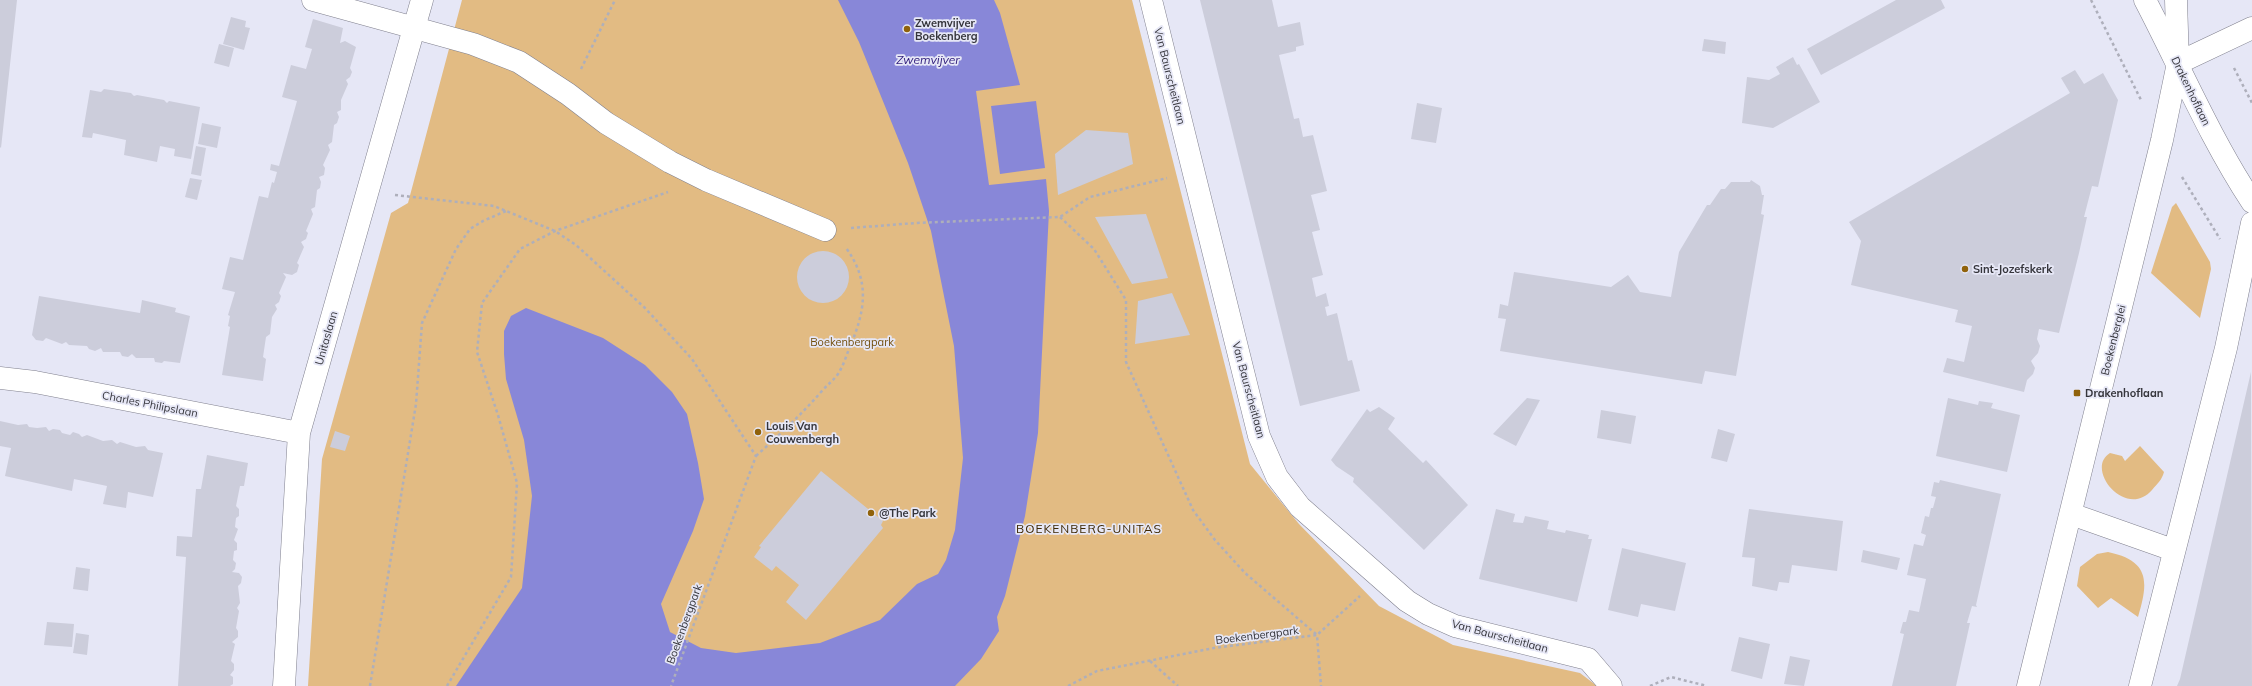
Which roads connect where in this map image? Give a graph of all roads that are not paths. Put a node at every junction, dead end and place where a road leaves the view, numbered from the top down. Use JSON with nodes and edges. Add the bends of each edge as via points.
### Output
{"nodes":[{"id":1,"x":313,"y":0,"type":"edge"},
{"id":2,"x":422,"y":0,"type":"edge"},
{"id":3,"x":1151,"y":0,"type":"edge"},
{"id":4,"x":2145,"y":0,"type":"edge"},
{"id":5,"x":2176,"y":0,"type":"edge"},
{"id":6,"x":415,"y":28,"type":"junction"},
{"id":7,"x":2252,"y":28,"type":"edge"},
{"id":8,"x":2178,"y":63,"type":"junction"},
{"id":9,"x":2252,"y":202,"type":"edge"},
{"id":10,"x":2252,"y":223,"type":"edge"},
{"id":11,"x":825,"y":230,"type":"road end"},
{"id":12,"x":0,"y":378,"type":"edge"},
{"id":13,"x":299,"y":433,"type":"junction"},
{"id":14,"x":2071,"y":514,"type":"junction"},
{"id":15,"x":2173,"y":550,"type":"junction"},
{"id":16,"x":284,"y":686,"type":"edge"},
{"id":17,"x":1611,"y":686,"type":"edge"},
{"id":18,"x":2028,"y":686,"type":"edge"},
{"id":19,"x":2140,"y":686,"type":"edge"}],
"edges":[{"from":1,"to":6,"type":"street"},
{"from":2,"to":6,"type":"street","name":"Unitaslaan"},
{"from":3,"to":17,"type":"street","name":"Van Baurscheitlaan","via":[[1259,436],[1277,477],[1300,507],[1407,601],[1455,626],[1588,659]]},
{"from":4,"to":8,"type":"street","name":"Drakenhoflaan"},
{"from":5,"to":8,"type":"street","name":"Boekenberglei"},
{"from":6,"to":11,"type":"street","via":[[473,44],[513,60],[568,94],[642,146],[706,180]]},
{"from":6,"to":13,"type":"street","name":"Unitaslaan"},
{"from":7,"to":8,"type":"street"},
{"from":8,"to":9,"type":"street","name":"Drakenhoflaan","via":[[2217,144]]},
{"from":8,"to":14,"type":"street","name":"Boekenberglei","via":[[2162,140]]},
{"from":10,"to":15,"type":"street","via":[[2226,348]]},
{"from":12,"to":13,"type":"street","name":"Charles Philipslaan","via":[[48,384]]},
{"from":13,"to":16,"type":"street","name":"Unitaslaan"},
{"from":14,"to":15,"type":"street"},
{"from":14,"to":18,"type":"street","name":"Boekenberglei"},
{"from":15,"to":19,"type":"street"}]}
